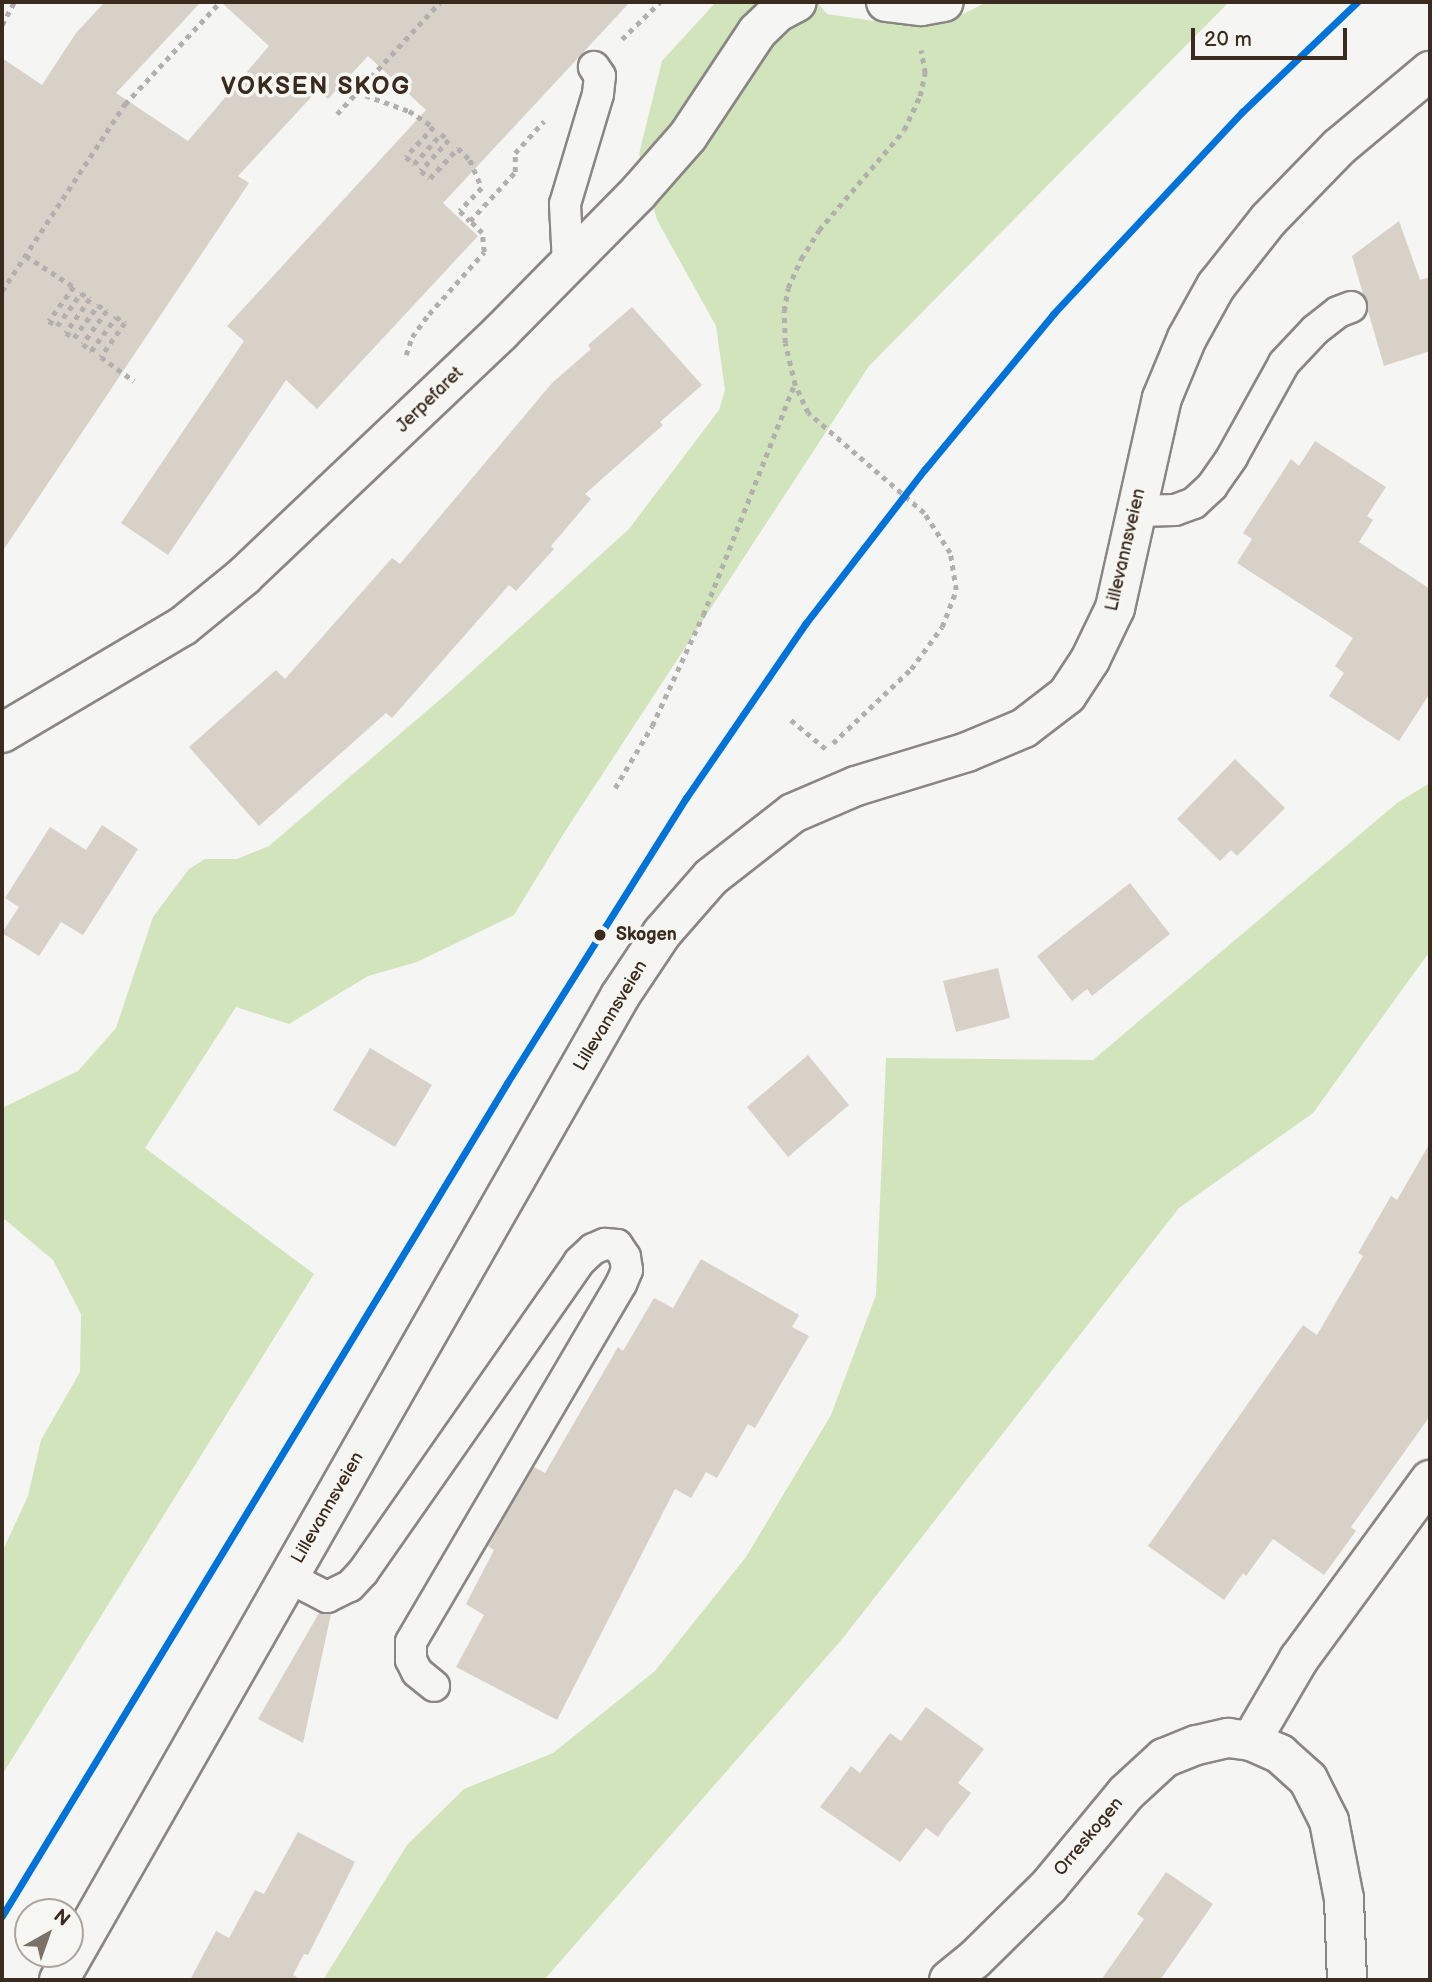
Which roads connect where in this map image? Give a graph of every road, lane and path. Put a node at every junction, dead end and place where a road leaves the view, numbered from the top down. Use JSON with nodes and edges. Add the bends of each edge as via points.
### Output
{"nodes":[{"id":1,"x":14,"y":2,"type":"edge"},
{"id":2,"x":220,"y":2,"type":"edge"},
{"id":3,"x":440,"y":2,"type":"edge"},
{"id":4,"x":797,"y":2,"type":"edge"},
{"id":5,"x":917,"y":3,"type":"edge"},
{"id":6,"x":2,"y":25,"type":"edge"},
{"id":7,"x":594,"y":67,"type":"dead end"},
{"id":8,"x":1430,"y":71,"type":"edge"},
{"id":9,"x":356,"y":92,"type":"junction"},
{"id":10,"x":337,"y":114,"type":"dead end"},
{"id":11,"x":505,"y":185,"type":"dead end"},
{"id":12,"x":470,"y":221,"type":"junction"},
{"id":13,"x":26,"y":256,"type":"junction"},
{"id":14,"x":568,"y":264,"type":"junction"},
{"id":15,"x":2,"y":291,"type":"edge"},
{"id":16,"x":1351,"y":307,"type":"dead end"},
{"id":17,"x":134,"y":381,"type":"dead end"},
{"id":18,"x":795,"y":384,"type":"junction"},
{"id":19,"x":424,"y":406,"type":"junction"},
{"id":20,"x":1135,"y":511,"type":"junction"},
{"id":21,"x":791,"y":720,"type":"dead end"},
{"id":22,"x":2,"y":733,"type":"edge"},
{"id":23,"x":827,"y":749,"type":"junction"},
{"id":24,"x":818,"y":756,"type":"dead end"},
{"id":25,"x":615,"y":788,"type":"dead end"},
{"id":26,"x":1430,"y":1480,"type":"edge"},
{"id":27,"x":288,"y":1577,"type":"junction"},
{"id":28,"x":434,"y":1686,"type":"dead end"},
{"id":29,"x":1251,"y":1741,"type":"junction"},
{"id":30,"x":59,"y":1980,"type":"edge"},
{"id":31,"x":949,"y":1980,"type":"edge"},
{"id":32,"x":1347,"y":1980,"type":"edge"}],
"edges":[{"from":1,"to":6,"type":"path"},
{"from":2,"to":13,"type":"path","via":[[125,104]]},
{"from":3,"to":9,"type":"path"},
{"from":4,"to":14,"type":"street","name":"Jerpefaret","via":[[757,32],[688,136]]},
{"from":5,"to":18,"type":"path","via":[[925,73],[920,96],[904,130],[819,230],[788,288],[785,343]]},
{"from":7,"to":14,"type":"lane","via":[[600,76],[598,94],[565,204]]},
{"from":8,"to":20,"type":"street","name":"Lillevannsveien","via":[[1330,156],[1269,219],[1216,286],[1187,338],[1163,398]]},
{"from":9,"to":10,"type":"path"},
{"from":9,"to":12,"type":"path","via":[[409,111],[434,127],[406,157],[414,164],[441,134],[449,140],[421,171],[430,178],[458,148],[470,160],[482,188],[460,211]]},
{"from":11,"to":12,"type":"path"},
{"from":12,"to":19,"type":"path","via":[[482,233],[484,253],[429,314],[412,337],[404,359],[407,385]]},
{"from":13,"to":15,"type":"path"},
{"from":13,"to":17,"type":"path","via":[[74,287],[49,321],[57,327],[81,293],[90,299],[66,332],[74,338],[98,305],[107,311],[83,344],[92,351],[116,317],[125,323],[101,357]]},
{"from":14,"to":19,"type":"street","name":"Jerpefaret"},
{"from":16,"to":20,"type":"lane","via":[[1315,330],[1284,363],[1232,457],[1203,495],[1175,510]]},
{"from":18,"to":23,"type":"path","via":[[808,414],[924,513],[950,553],[956,590],[942,627],[911,669]]},
{"from":18,"to":25,"type":"path","via":[[704,615],[652,726]]},
{"from":19,"to":22,"type":"street","name":"Jerpefaret","via":[[244,576],[183,626]]},
{"from":20,"to":27,"type":"street","name":"Lillevannsveien","via":[[1115,608],[1067,695],[1024,728],[967,752],[856,786],[793,813],[712,877],[662,933],[620,996]]},
{"from":21,"to":23,"type":"path"},
{"from":23,"to":24,"type":"path"},
{"from":26,"to":29,"type":"street","via":[[1299,1659]]},
{"from":27,"to":28,"type":"lane","via":[[327,1597],[350,1586],[579,1262],[593,1249],[617,1245],[627,1270],[621,1284],[411,1642],[411,1660],[417,1672]]},
{"from":27,"to":30,"type":"street","name":"Lillevannsveien"},
{"from":29,"to":31,"type":"street","name":"Orreskogen","via":[[1228,1738],[1164,1758],[1126,1793],[1049,1886]]},
{"from":29,"to":32,"type":"street","name":"Orreskogen","via":[[1280,1754],[1308,1779],[1329,1821],[1344,1899]]}]}
